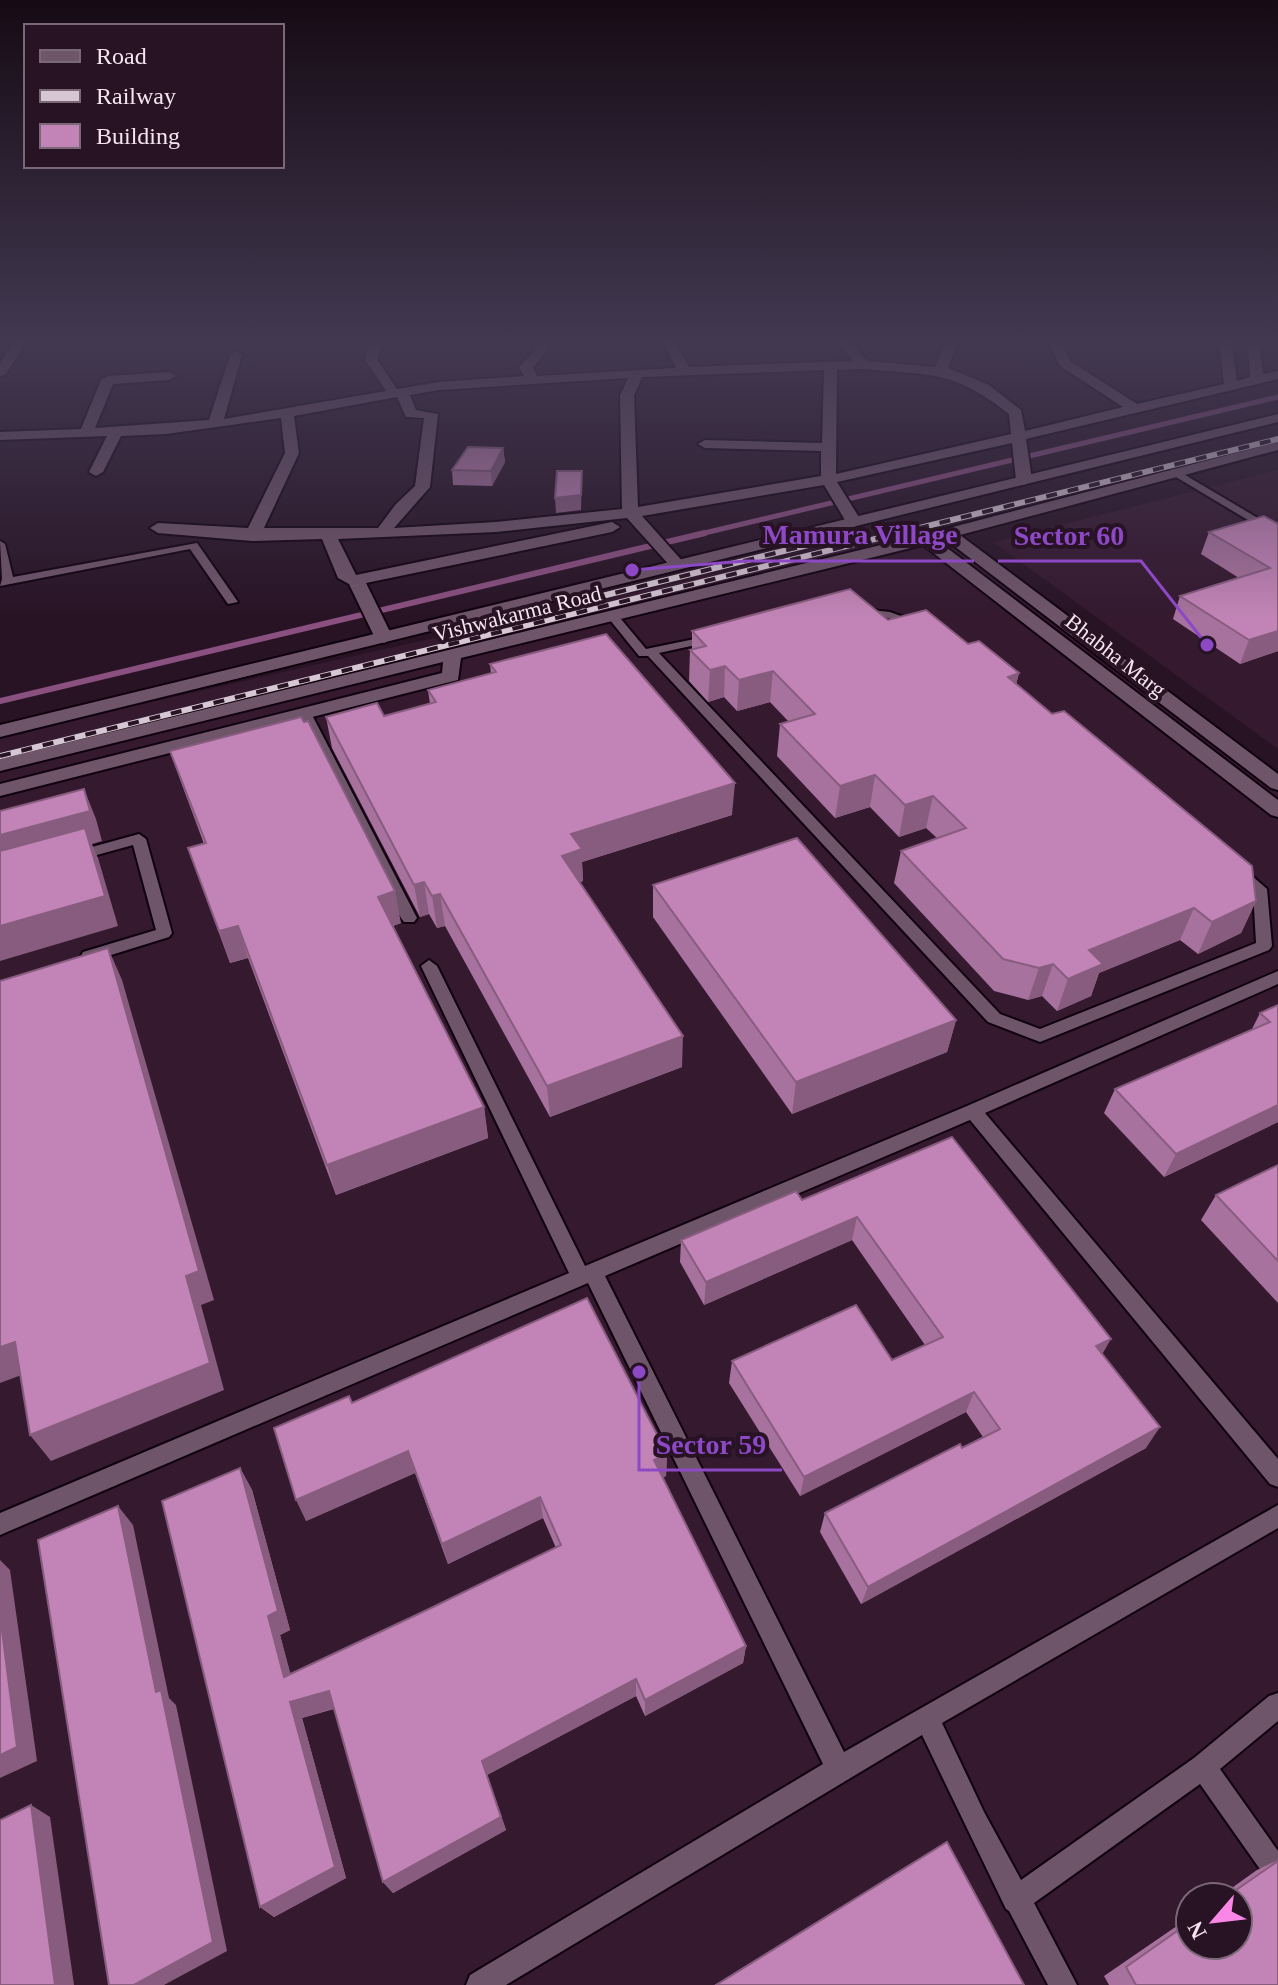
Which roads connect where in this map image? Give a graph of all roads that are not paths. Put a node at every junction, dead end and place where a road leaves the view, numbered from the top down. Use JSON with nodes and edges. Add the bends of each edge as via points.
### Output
{"nodes":[{"id":1,"x":68,"y":434,"type":"edge"},
{"id":2,"x":115,"y":434,"type":"edge"},
{"id":3,"x":290,"y":434,"type":"edge"},
{"id":4,"x":429,"y":434,"type":"edge"},
{"id":5,"x":629,"y":434,"type":"edge"},
{"id":6,"x":829,"y":434,"type":"edge"},
{"id":7,"x":1020,"y":434,"type":"edge"},
{"id":8,"x":1035,"y":434,"type":"edge"},
{"id":9,"x":1214,"y":434,"type":"edge"},
{"id":10,"x":0,"y":436,"type":"edge"},
{"id":11,"x":1021,"y":437,"type":"junction"},
{"id":12,"x":705,"y":444,"type":"dead end"},
{"id":13,"x":1278,"y":446,"type":"edge"},
{"id":14,"x":828,"y":447,"type":"junction"},
{"id":15,"x":96,"y":472,"type":"dead end"},
{"id":16,"x":1175,"y":472,"type":"junction"},
{"id":17,"x":828,"y":479,"type":"junction"},
{"id":18,"x":1024,"y":480,"type":"junction"},
{"id":19,"x":634,"y":517,"type":"junction"},
{"id":20,"x":854,"y":522,"type":"junction"},
{"id":21,"x":158,"y":528,"type":"dead end"},
{"id":22,"x":383,"y":533,"type":"junction"},
{"id":23,"x":948,"y":533,"type":"junction"},
{"id":24,"x":328,"y":534,"type":"junction"},
{"id":25,"x":1278,"y":535,"type":"edge"},
{"id":26,"x":252,"y":536,"type":"junction"},
{"id":27,"x":926,"y":539,"type":"junction"},
{"id":28,"x":0,"y":544,"type":"edge"},
{"id":29,"x":677,"y":564,"type":"junction"},
{"id":30,"x":994,"y":567,"type":"junction"},
{"id":31,"x":971,"y":574,"type":"junction"},
{"id":32,"x":356,"y":580,"type":"junction"},
{"id":33,"x":4,"y":582,"type":"edge"},
{"id":34,"x":232,"y":602,"type":"dead end"},
{"id":35,"x":845,"y":610,"type":"edge"},
{"id":36,"x":612,"y":615,"type":"junction"},
{"id":37,"x":936,"y":630,"type":"edge"},
{"id":38,"x":732,"y":633,"type":"edge"},
{"id":39,"x":384,"y":638,"type":"junction"},
{"id":40,"x":651,"y":652,"type":"junction"},
{"id":41,"x":452,"y":654,"type":"junction"},
{"id":42,"x":309,"y":656,"type":"junction"},
{"id":43,"x":244,"y":672,"type":"junction"},
{"id":44,"x":323,"y":685,"type":"junction"},
{"id":45,"x":259,"y":701,"type":"junction"},
{"id":46,"x":305,"y":713,"type":"junction"},
{"id":47,"x":181,"y":720,"type":"junction"},
{"id":48,"x":0,"y":731,"type":"edge"},
{"id":49,"x":177,"y":745,"type":"junction"},
{"id":50,"x":0,"y":765,"type":"edge"},
{"id":51,"x":1278,"y":784,"type":"edge"},
{"id":52,"x":0,"y":790,"type":"edge"},
{"id":53,"x":1278,"y":810,"type":"edge"},
{"id":54,"x":1223,"y":859,"type":"edge"},
{"id":55,"x":62,"y":860,"type":"edge"},
{"id":56,"x":409,"y":918,"type":"dead end"},
{"id":57,"x":75,"y":960,"type":"edge"},
{"id":58,"x":429,"y":966,"type":"dead end"},
{"id":59,"x":1278,"y":977,"type":"edge"},
{"id":60,"x":973,"y":1111,"type":"junction"},
{"id":61,"x":586,"y":1274,"type":"junction"},
{"id":62,"x":1278,"y":1476,"type":"edge"},
{"id":63,"x":1278,"y":1516,"type":"edge"},
{"id":64,"x":0,"y":1524,"type":"edge"},
{"id":65,"x":1278,"y":1705,"type":"edge"},
{"id":66,"x":927,"y":1718,"type":"junction"},
{"id":67,"x":1203,"y":1767,"type":"junction"},
{"id":68,"x":839,"y":1769,"type":"junction"},
{"id":69,"x":1278,"y":1873,"type":"edge"},
{"id":70,"x":1015,"y":1900,"type":"junction"},
{"id":71,"x":480,"y":1985,"type":"edge"},
{"id":72,"x":1063,"y":1985,"type":"edge"}],
"edges":[{"from":1,"to":10,"type":"street"},
{"from":2,"to":15,"type":"street"},
{"from":3,"to":26,"type":"street","via":[[292,453]]},
{"from":4,"to":22,"type":"street","via":[[422,487]]},
{"from":5,"to":19,"type":"street"},
{"from":6,"to":14,"type":"street"},
{"from":7,"to":11,"type":"street"},
{"from":8,"to":11,"type":"street"},
{"from":9,"to":18,"type":"street","name":"Vishwakarma Road"},
{"from":11,"to":17,"type":"street"},
{"from":11,"to":18,"type":"street"},
{"from":12,"to":14,"type":"street"},
{"from":13,"to":16,"type":"street","name":"Vishwakarma Road"},
{"from":14,"to":17,"type":"street"},
{"from":16,"to":23,"type":"street","name":"Vishwakarma Road"},
{"from":16,"to":25,"type":"lane"},
{"from":17,"to":19,"type":"street"},
{"from":17,"to":20,"type":"street"},
{"from":18,"to":20,"type":"street","name":"Vishwakarma Road"},
{"from":19,"to":22,"type":"street"},
{"from":19,"to":29,"type":"street"},
{"from":19,"to":32,"type":"street"},
{"from":20,"to":29,"type":"street","name":"Vishwakarma Road"},
{"from":21,"to":26,"type":"street"},
{"from":22,"to":24,"type":"street"},
{"from":23,"to":27,"type":"street","name":"Vishwakarma Road"},
{"from":23,"to":30,"type":"street","name":"Bhabha Marg"},
{"from":24,"to":26,"type":"street"},
{"from":24,"to":32,"type":"street","via":[[346,578]]},
{"from":27,"to":31,"type":"street","name":"Bhabha Marg"},
{"from":27,"to":36,"type":"street","name":"Vishwakarma Road"},
{"from":28,"to":33,"type":"lane"},
{"from":29,"to":39,"type":"street","name":"Vishwakarma Road"},
{"from":30,"to":31,"type":"street"},
{"from":30,"to":51,"type":"street","name":"Bhabha Marg"},
{"from":31,"to":53,"type":"street","name":"Bhabha Marg"},
{"from":32,"to":39,"type":"street"},
{"from":33,"to":34,"type":"lane","via":[[193,545]]},
{"from":35,"to":37,"type":"lane","via":[[886,614]]},
{"from":36,"to":40,"type":"lane","via":[[643,653]]},
{"from":36,"to":41,"type":"street","name":"Vishwakarma Road"},
{"from":38,"to":40,"type":"lane"},
{"from":39,"to":42,"type":"street","name":"Vishwakarma Road"},
{"from":40,"to":54,"type":"lane","via":[[994,1018],[1040,1036],[1264,946],[1260,889]]},
{"from":41,"to":44,"type":"street","name":"Vishwakarma Road"},
{"from":41,"to":46,"type":"street","via":[[451,676]]},
{"from":42,"to":43,"type":"street","name":"Vishwakarma Road"},
{"from":42,"to":44,"type":"street","via":[[302,664],[304,674]]},
{"from":43,"to":45,"type":"street","via":[[266,682],[268,693]]},
{"from":43,"to":48,"type":"street","name":"Vishwakarma Road"},
{"from":44,"to":45,"type":"street","name":"Vishwakarma Road"},
{"from":45,"to":47,"type":"street","name":"Vishwakarma Road"},
{"from":46,"to":49,"type":"street"},
{"from":46,"to":56,"type":"lane"},
{"from":47,"to":49,"type":"street"},
{"from":47,"to":50,"type":"street","name":"Vishwakarma Road"},
{"from":49,"to":52,"type":"street"},
{"from":55,"to":57,"type":"lane","via":[[139,839],[164,933]]},
{"from":58,"to":61,"type":"lane"},
{"from":59,"to":60,"type":"lane"},
{"from":60,"to":61,"type":"lane"},
{"from":60,"to":62,"type":"lane"},
{"from":61,"to":64,"type":"lane"},
{"from":61,"to":68,"type":"lane"},
{"from":63,"to":66,"type":"lane"},
{"from":65,"to":67,"type":"lane"},
{"from":66,"to":68,"type":"lane"},
{"from":66,"to":70,"type":"lane"},
{"from":67,"to":69,"type":"lane"},
{"from":67,"to":70,"type":"lane"},
{"from":68,"to":71,"type":"lane"},
{"from":70,"to":72,"type":"lane"}]}
